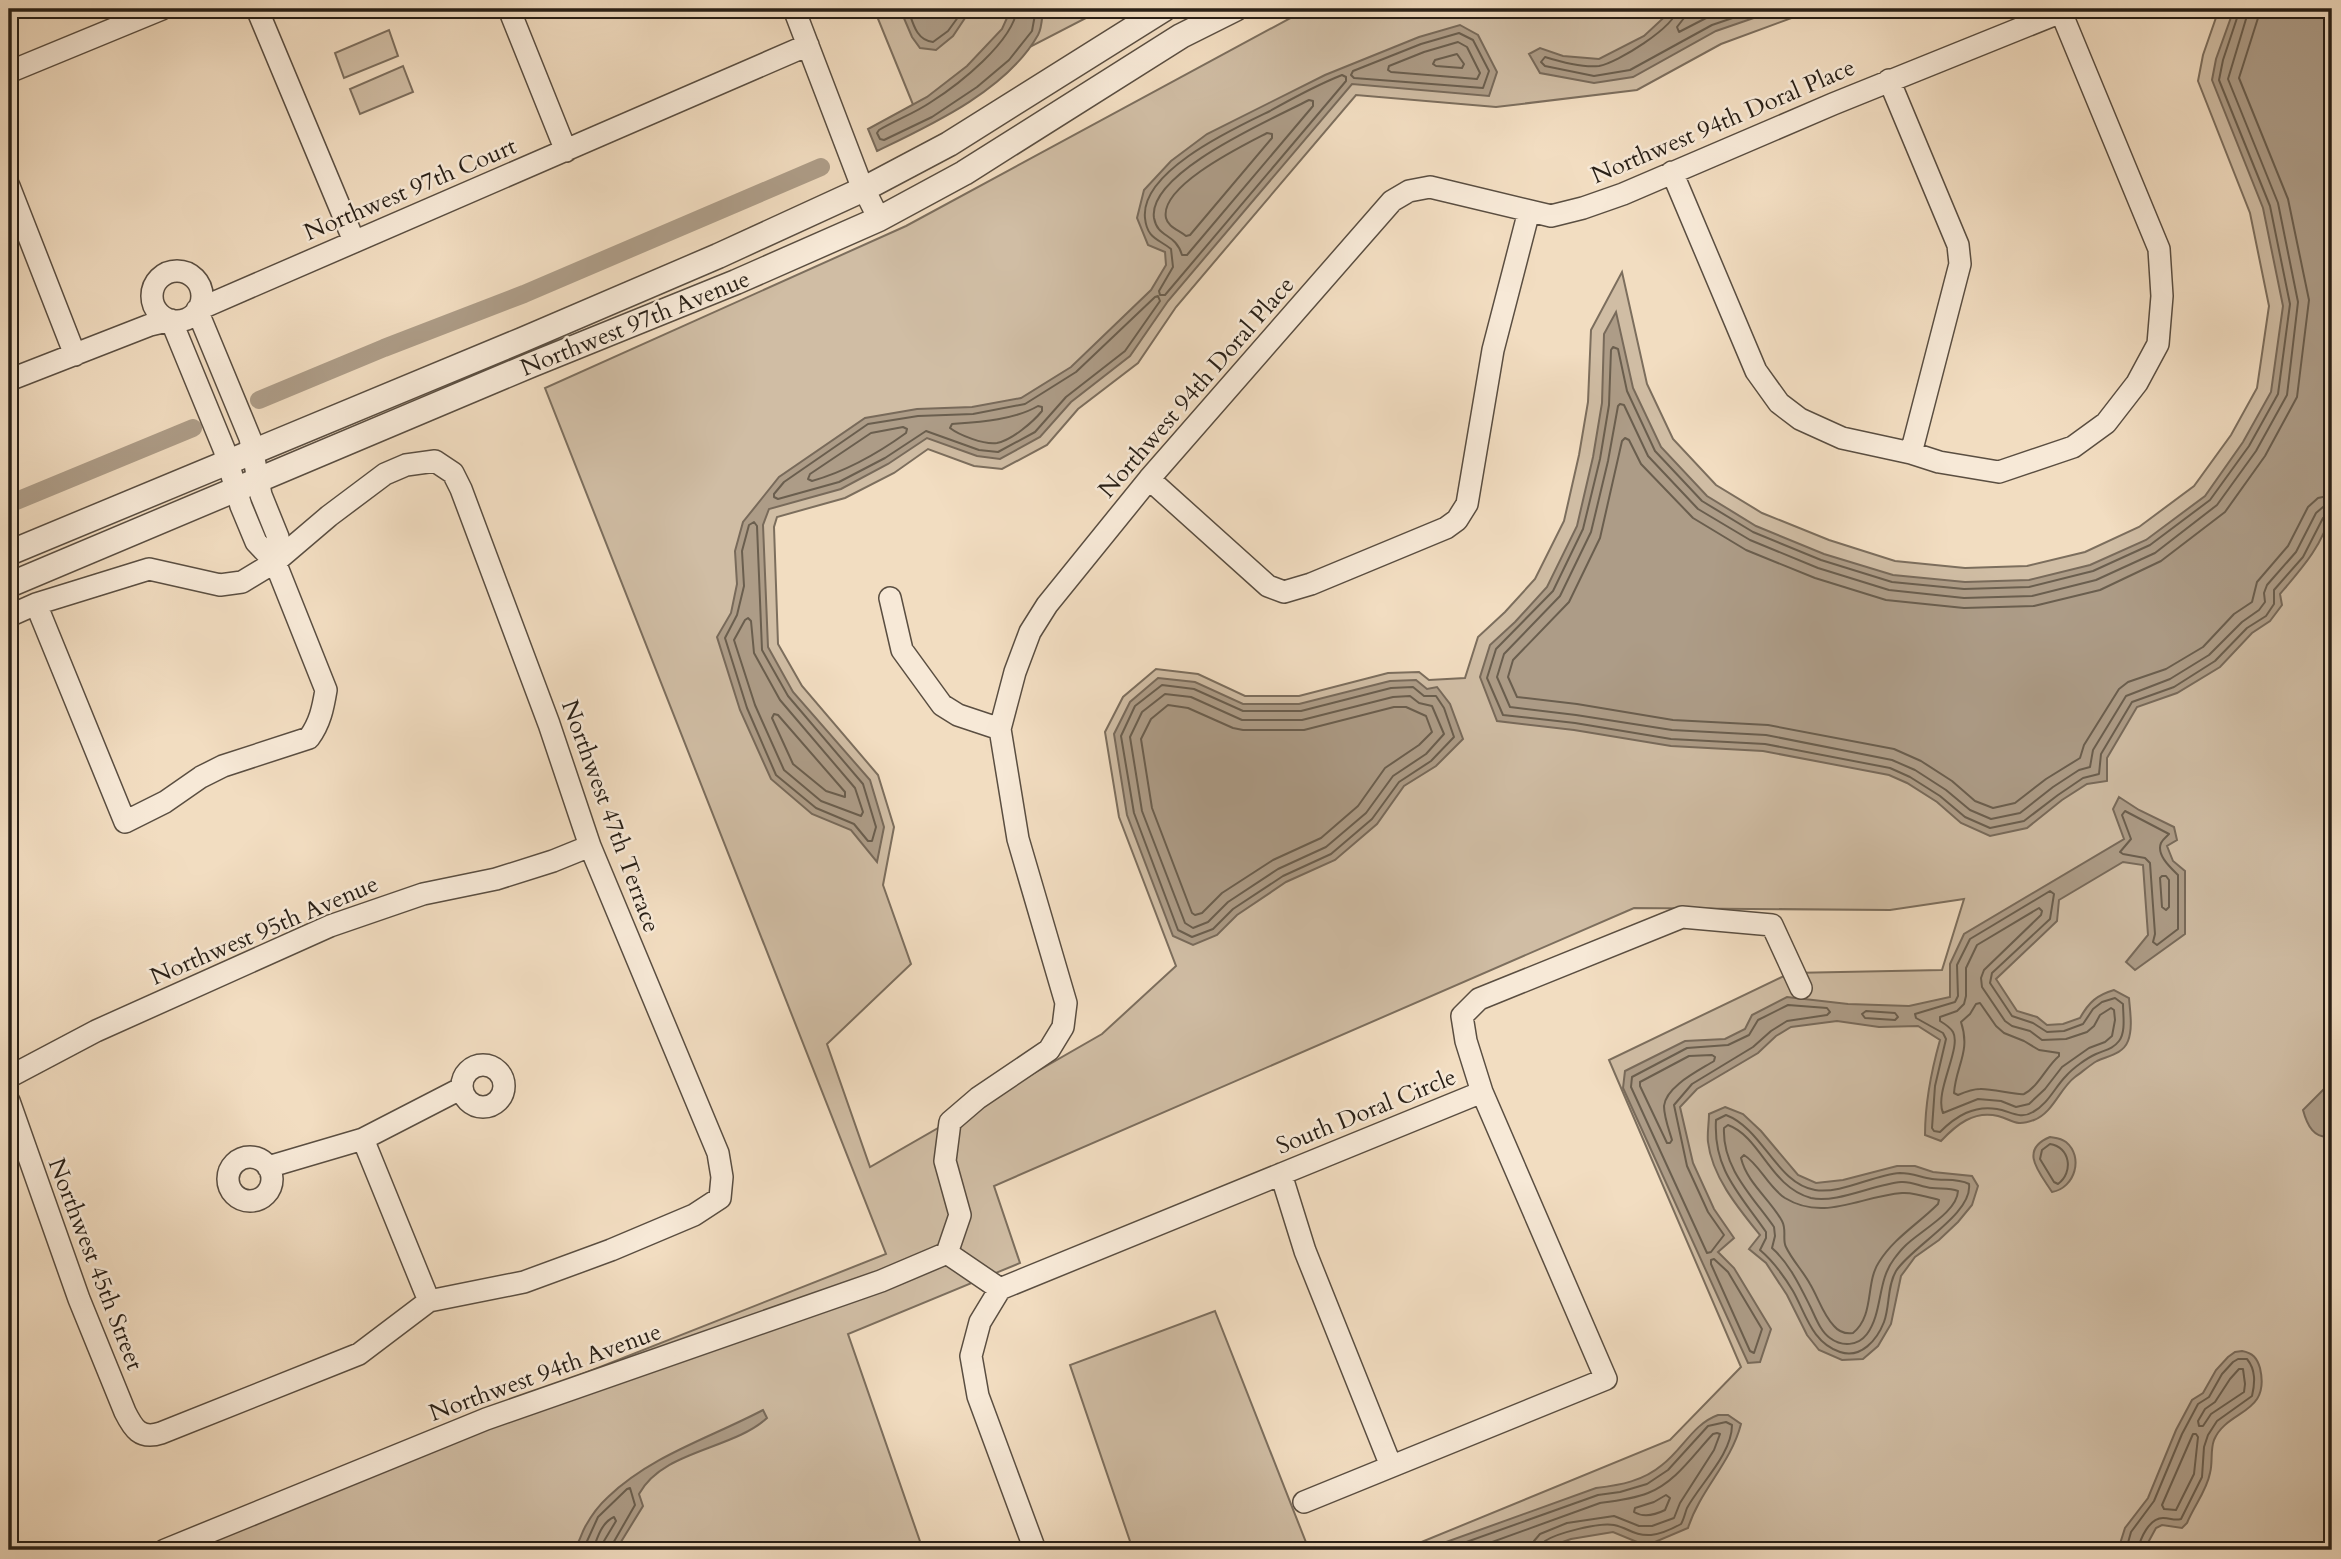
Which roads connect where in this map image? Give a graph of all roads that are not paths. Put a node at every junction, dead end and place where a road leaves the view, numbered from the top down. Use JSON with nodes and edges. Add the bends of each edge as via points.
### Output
{"nodes":[{"id":1,"x":162,"y":9,"type":"edge"},
{"id":2,"x":257,"y":9,"type":"edge"},
{"id":3,"x":509,"y":9,"type":"edge"},
{"id":4,"x":794,"y":9,"type":"edge"},
{"id":5,"x":1164,"y":9,"type":"edge"},
{"id":6,"x":1235,"y":9,"type":"edge"},
{"id":7,"x":2062,"y":10,"type":"edge"},
{"id":8,"x":807,"y":45,"type":"junction"},
{"id":9,"x":9,"y":72,"type":"edge"},
{"id":10,"x":1889,"y":80,"type":"junction"},
{"id":11,"x":566,"y":151,"type":"junction"},
{"id":12,"x":1672,"y":172,"type":"junction"},
{"id":13,"x":9,"y":186,"type":"edge"},
{"id":14,"x":864,"y":190,"type":"junction"},
{"id":15,"x":1528,"y":211,"type":"junction"},
{"id":16,"x":879,"y":219,"type":"junction"},
{"id":17,"x":354,"y":241,"type":"junction"},
{"id":18,"x":197,"y":310,"type":"junction"},
{"id":19,"x":171,"y":320,"type":"junction"},
{"id":20,"x":75,"y":355,"type":"junction"},
{"id":21,"x":9,"y":380,"type":"edge"},
{"id":22,"x":252,"y":451,"type":"junction"},
{"id":23,"x":1911,"y":453,"type":"junction"},
{"id":24,"x":229,"y":461,"type":"junction"},
{"id":25,"x":1149,"y":479,"type":"junction"},
{"id":26,"x":247,"y":485,"type":"junction"},
{"id":27,"x":9,"y":553,"type":"edge"},
{"id":28,"x":275,"y":562,"type":"junction"},
{"id":29,"x":9,"y":585,"type":"edge"},
{"id":30,"x":890,"y":598,"type":"dead end"},
{"id":31,"x":36,"y":604,"type":"junction"},
{"id":32,"x":9,"y":617,"type":"edge"},
{"id":33,"x":1000,"y":729,"type":"junction"},
{"id":34,"x":590,"y":846,"type":"junction"},
{"id":35,"x":1801,"y":988,"type":"dead end"},
{"id":36,"x":9,"y":1077,"type":"edge"},
{"id":37,"x":462,"y":1088,"type":"dead end"},
{"id":38,"x":1482,"y":1092,"type":"junction"},
{"id":39,"x":9,"y":1101,"type":"edge"},
{"id":40,"x":363,"y":1139,"type":"junction"},
{"id":41,"x":268,"y":1167,"type":"dead end"},
{"id":42,"x":1281,"y":1174,"type":"junction"},
{"id":43,"x":947,"y":1253,"type":"junction"},
{"id":44,"x":1000,"y":1289,"type":"junction"},
{"id":45,"x":429,"y":1301,"type":"junction"},
{"id":46,"x":1391,"y":1466,"type":"junction"},
{"id":47,"x":1304,"y":1502,"type":"dead end"},
{"id":48,"x":165,"y":1550,"type":"edge"},
{"id":49,"x":1035,"y":1550,"type":"edge"}],
"edges":[{"from":1,"to":9,"type":"street"},
{"from":2,"to":17,"type":"street"},
{"from":3,"to":11,"type":"street"},
{"from":4,"to":8,"type":"street"},
{"from":5,"to":14,"type":"street","name":"Northwest 97th Avenue","via":[[948,144]]},
{"from":6,"to":16,"type":"street","name":"Northwest 97th Avenue","via":[[1181,36],[964,173]]},
{"from":7,"to":10,"type":"street","name":"Northwest 94th Doral Place"},
{"from":7,"to":23,"type":"street","via":[[2159,249],[2158,344],[2137,383],[2105,423],[2073,447],[1999,472]]},
{"from":8,"to":11,"type":"street","name":"Northwest 97th Court"},
{"from":8,"to":14,"type":"street"},
{"from":10,"to":12,"type":"street","name":"Northwest 94th Doral Place"},
{"from":10,"to":23,"type":"street","via":[[1958,245],[1961,264]]},
{"from":11,"to":17,"type":"street","name":"Northwest 97th Court"},
{"from":12,"to":15,"type":"street","name":"Northwest 94th Doral Place","via":[[1583,208],[1551,216]]},
{"from":12,"to":23,"type":"street","via":[[1756,371],[1779,403],[1800,419],[1842,438]]},
{"from":13,"to":20,"type":"street"},
{"from":14,"to":16,"type":"street"},
{"from":14,"to":22,"type":"street","name":"Northwest 97th Avenue","via":[[559,325]]},
{"from":15,"to":25,"type":"street","name":"Northwest 94th Doral Place","via":[[1430,187],[1409,191],[1392,201]]},
{"from":15,"to":25,"type":"street","via":[[1493,350],[1467,504],[1446,528],[1284,592],[1268,586]]},
{"from":16,"to":26,"type":"street","name":"Northwest 97th Avenue"},
{"from":17,"to":18,"type":"street","name":"Northwest 97th Court"},
{"from":18,"to":19,"type":"street","name":"Northwest 97th Court","via":[[186,320]]},
{"from":18,"to":19,"type":"street","via":[[202,294],[196,279],[181,271],[165,274],[152,295],[157,311]]},
{"from":18,"to":22,"type":"street"},
{"from":19,"to":20,"type":"street","name":"Northwest 97th Court"},
{"from":19,"to":24,"type":"street"},
{"from":20,"to":21,"type":"street","name":"Northwest 97th Court"},
{"from":22,"to":24,"type":"street","name":"Northwest 97th Avenue"},
{"from":22,"to":26,"type":"street"},
{"from":24,"to":26,"type":"street"},
{"from":24,"to":27,"type":"street","name":"Northwest 97th Avenue"},
{"from":25,"to":33,"type":"street","name":"Northwest 94th Doral Place","via":[[1030,632]]},
{"from":26,"to":28,"type":"street","via":[[256,542]]},
{"from":26,"to":29,"type":"street","name":"Northwest 97th Avenue"},
{"from":28,"to":31,"type":"street","via":[[242,582],[220,585],[149,569]]},
{"from":28,"to":31,"type":"street","via":[[326,690],[316,729],[309,738],[223,766],[125,822]]},
{"from":28,"to":34,"type":"street","name":"Northwest 47th Terrace","via":[[385,474],[435,461],[453,473],[549,724]]},
{"from":30,"to":33,"type":"street","via":[[902,650],[942,705]]},
{"from":31,"to":32,"type":"street"},
{"from":33,"to":43,"type":"street","name":"Northwest 94th Doral Place","via":[[1018,839],[1066,1003],[1063,1027],[1049,1050],[950,1122],[946,1161],[960,1215]]},
{"from":34,"to":36,"type":"street","name":"Northwest 95th Avenue","via":[[496,879],[423,894],[330,926],[96,1031]]},
{"from":34,"to":45,"type":"street","name":"Northwest 47th Terrace","via":[[718,1153],[720,1198],[671,1225],[524,1282]]},
{"from":35,"to":38,"type":"street","name":"South Doral Circle","via":[[1772,925],[1682,917],[1479,999],[1462,1016]]},
{"from":37,"to":40,"type":"street"},
{"from":38,"to":42,"type":"street","name":"South Doral Circle"},
{"from":38,"to":46,"type":"street","via":[[1606,1379]]},
{"from":39,"to":45,"type":"street","name":"Northwest 45th Street","via":[[79,1298],[134,1430],[147,1435],[161,1433],[359,1354]]},
{"from":40,"to":41,"type":"street"},
{"from":40,"to":45,"type":"street"},
{"from":42,"to":44,"type":"street","name":"South Doral Circle"},
{"from":42,"to":46,"type":"street","via":[[1305,1251]]},
{"from":43,"to":44,"type":"street"},
{"from":43,"to":48,"type":"street","name":"Northwest 94th Avenue","via":[[881,1281],[486,1419]]},
{"from":44,"to":49,"type":"street","via":[[980,1322],[971,1356],[978,1396]]},
{"from":46,"to":47,"type":"street"}]}
